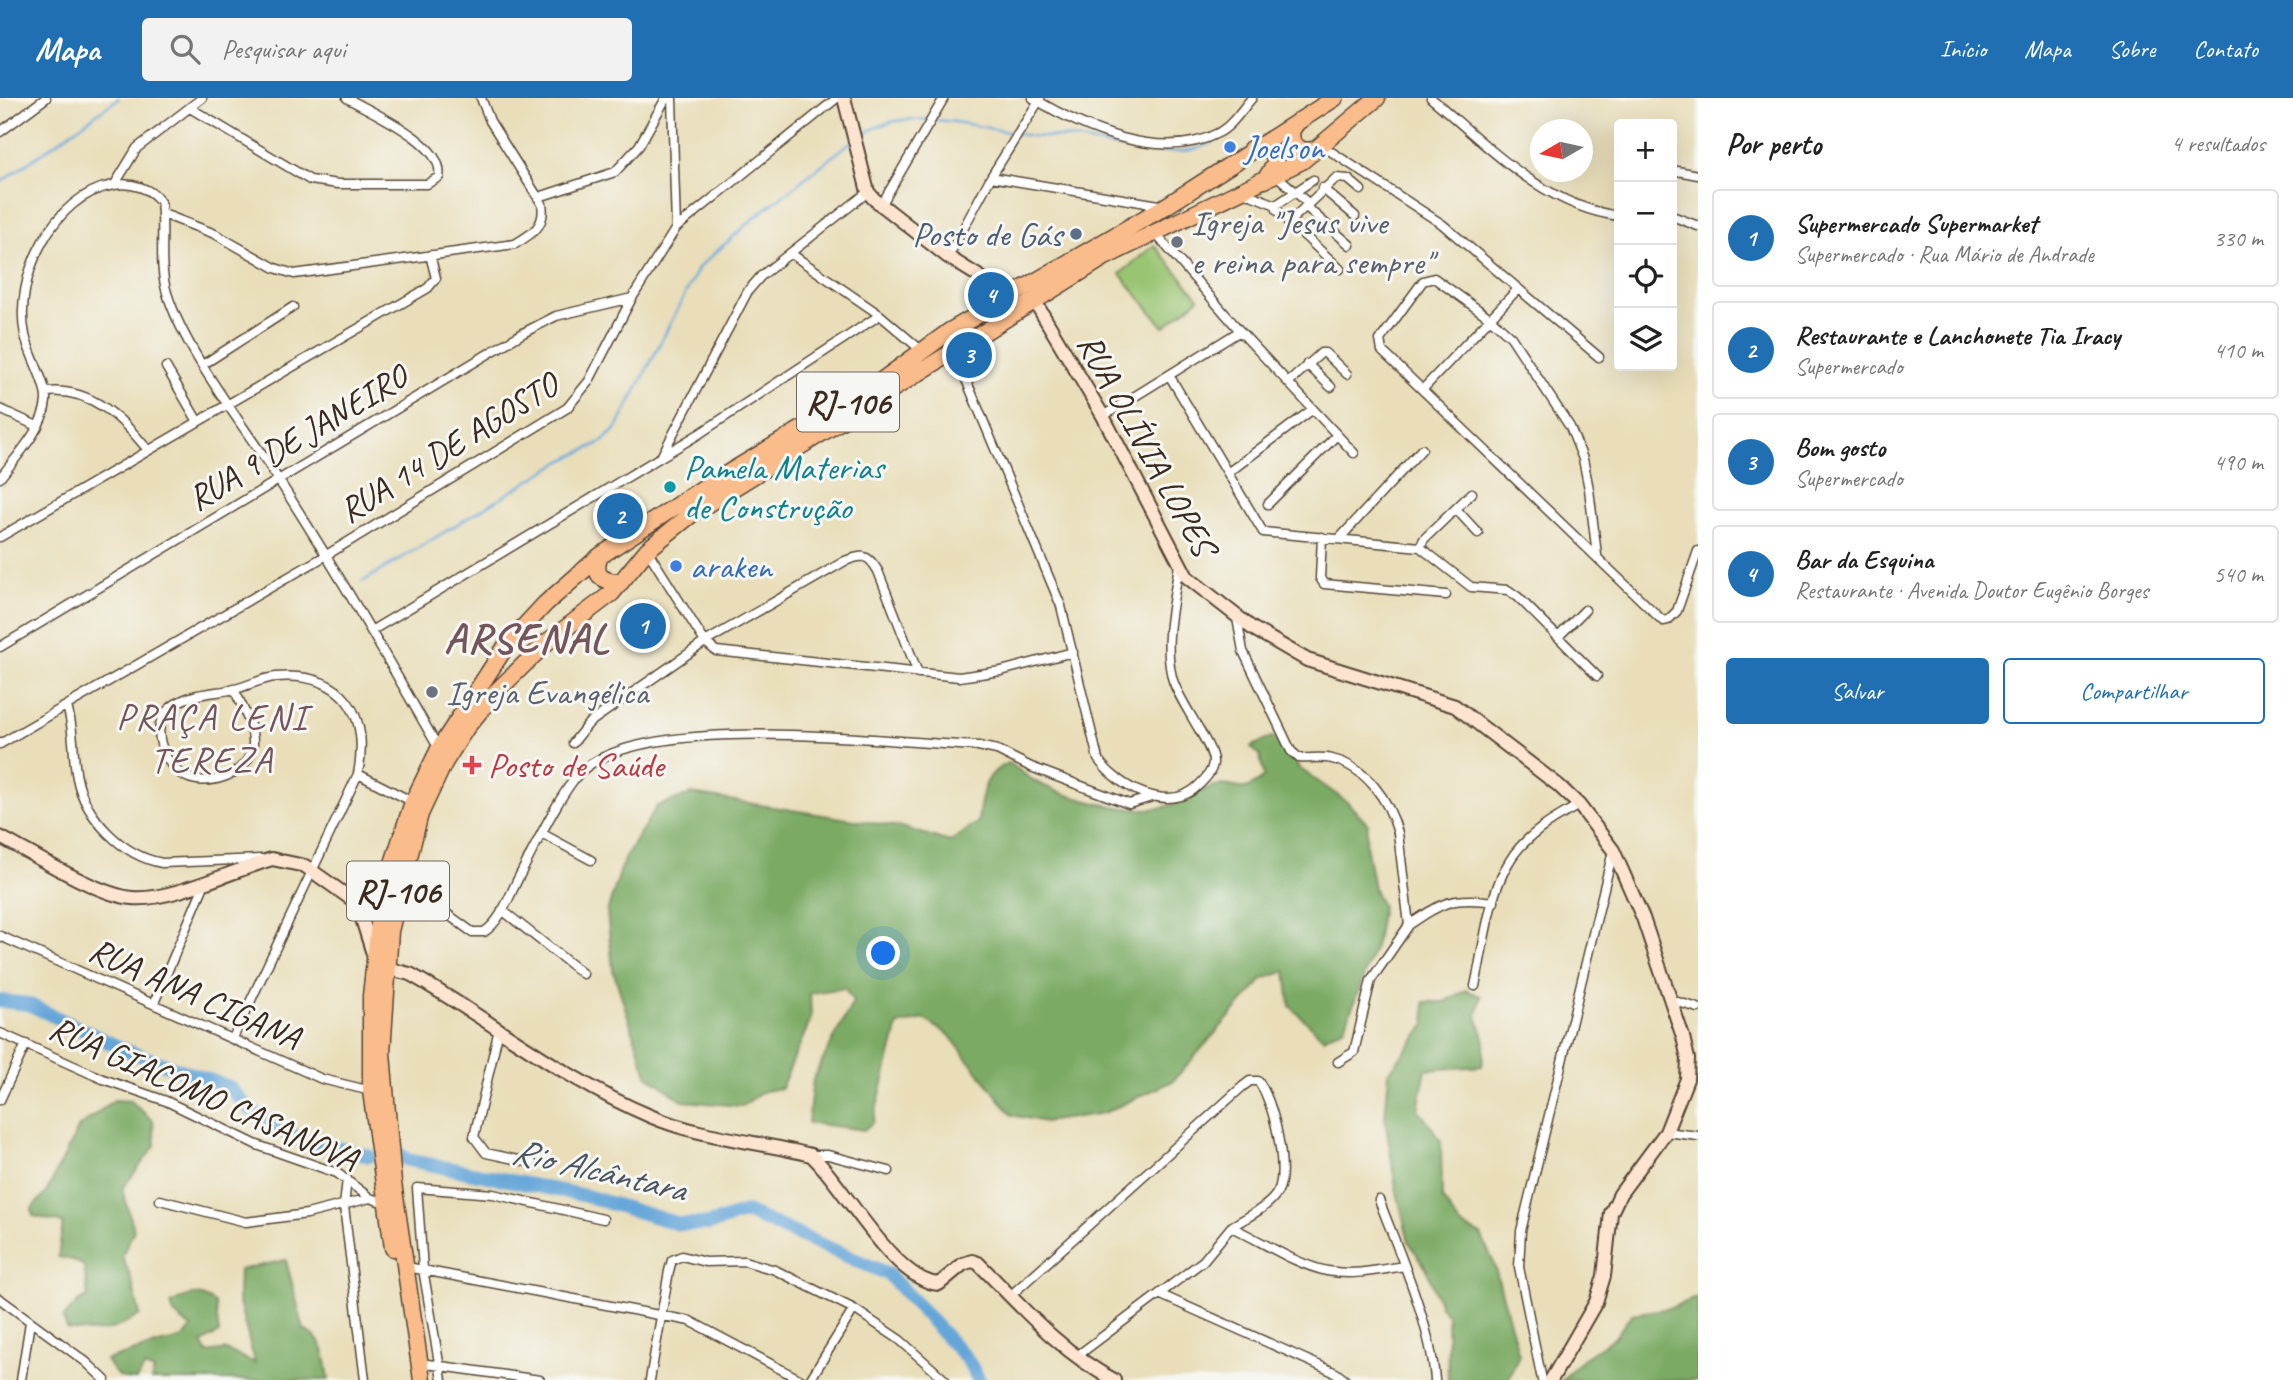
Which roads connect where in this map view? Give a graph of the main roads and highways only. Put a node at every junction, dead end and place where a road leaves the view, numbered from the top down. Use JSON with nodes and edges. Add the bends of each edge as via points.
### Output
{"nodes":[{"id":1,"x":1335,"y":98,"type":"edge"},
{"id":2,"x":1377,"y":98,"type":"edge"},
{"id":3,"x":1300,"y":119,"type":"junction"},
{"id":4,"x":1318,"y":148,"type":"junction"},
{"id":5,"x":1251,"y":149,"type":"junction"},
{"id":6,"x":1270,"y":177,"type":"junction"},
{"id":7,"x":600,"y":556,"type":"junction"},
{"id":8,"x":621,"y":582,"type":"junction"},
{"id":9,"x":380,"y":962,"type":"junction"},
{"id":10,"x":379,"y":1115,"type":"junction"},
{"id":11,"x":388,"y":1184,"type":"junction"},
{"id":12,"x":412,"y":1380,"type":"edge"},
{"id":13,"x":422,"y":1380,"type":"edge"}],
"edges":[{"from":1,"to":3,"type":"highway","number":"RJ-106"},
{"from":2,"to":4,"type":"highway","number":"RJ-106"},
{"from":3,"to":4,"type":"highway","via":[[1291,131],[1292,143],[1303,151]]},
{"from":3,"to":5,"type":"highway","number":"RJ-106"},
{"from":4,"to":6,"type":"highway","number":"RJ-106"},
{"from":5,"to":6,"type":"highway","via":[[1274,152]]},
{"from":5,"to":7,"type":"highway","number":"RJ-106","via":[[1166,206],[1009,295],[877,384],[705,486]]},
{"from":6,"to":8,"type":"highway","number":"RJ-106","via":[[1154,231],[1034,300],[693,513],[647,550]]},
{"from":7,"to":8,"type":"highway","via":[[598,575],[606,582]]},
{"from":7,"to":9,"type":"highway","number":"RJ-106","via":[[506,646],[439,749],[413,802],[382,897]]},
{"from":8,"to":9,"type":"highway","number":"RJ-106","via":[[524,662],[466,728],[420,814]]},
{"from":9,"to":10,"type":"highway","number":"RJ-106"},
{"from":9,"to":10,"type":"highway","number":"RJ-106","via":[[371,1091]]},
{"from":10,"to":11,"type":"highway","number":"RJ-106"},
{"from":11,"to":12,"type":"highway","number":"RJ-106","via":[[377,1200]]},
{"from":11,"to":13,"type":"highway","number":"RJ-106","via":[[415,1268]]}]}
